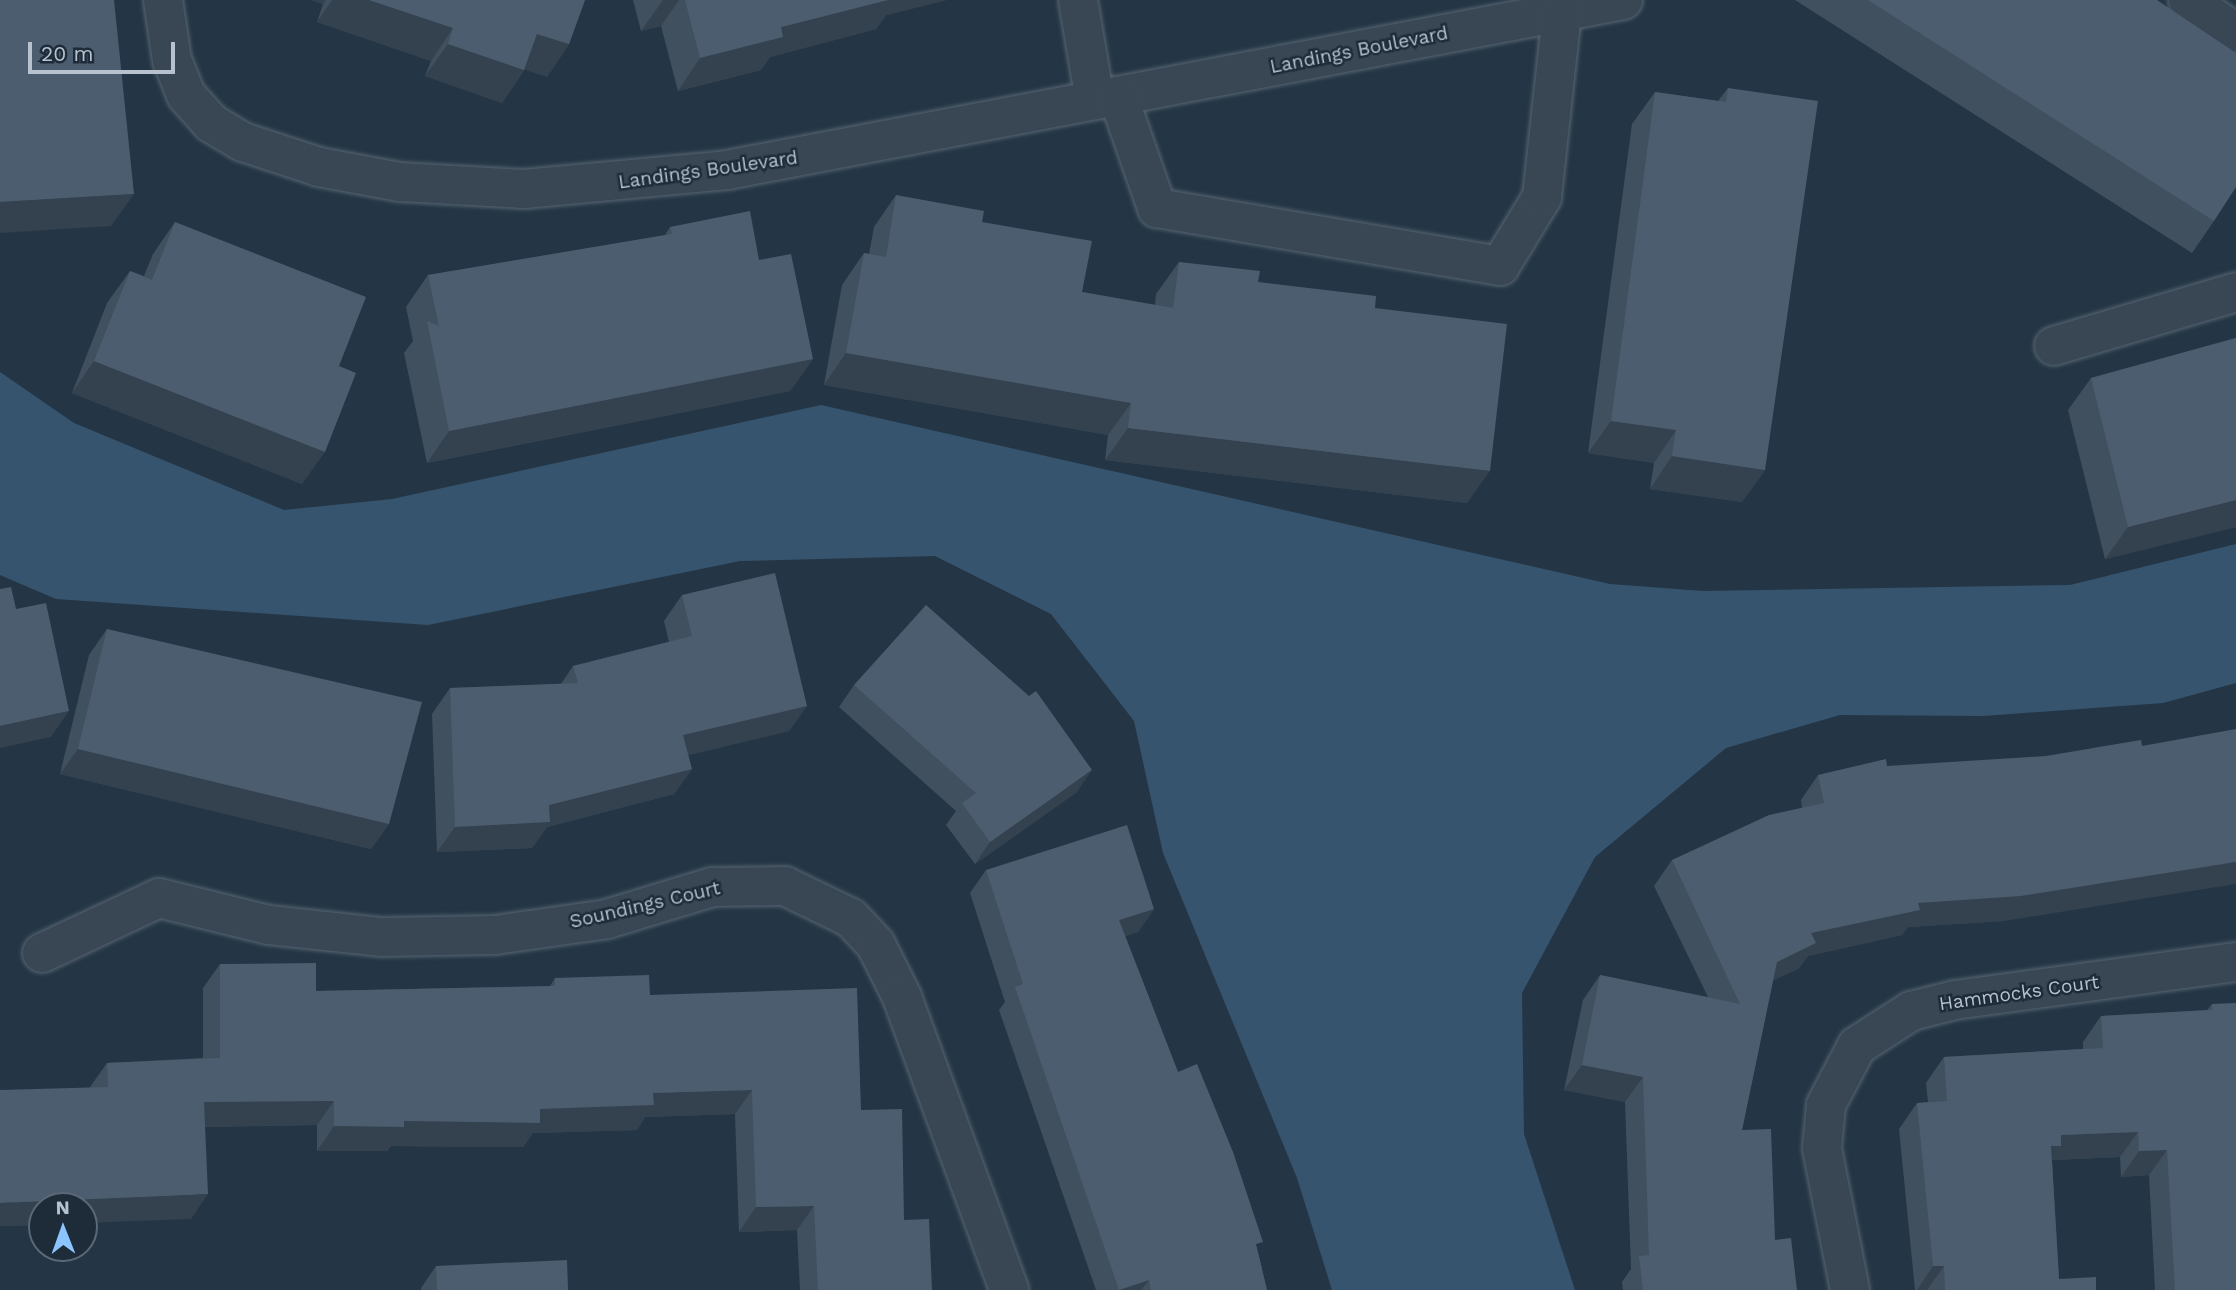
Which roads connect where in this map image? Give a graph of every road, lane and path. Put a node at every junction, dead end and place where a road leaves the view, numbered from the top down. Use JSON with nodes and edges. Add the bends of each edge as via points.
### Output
{"nodes":[{"id":1,"x":163,"y":0,"type":"edge"},
{"id":2,"x":1077,"y":0,"type":"edge"},
{"id":3,"x":1623,"y":0,"type":"edge"},
{"id":4,"x":2188,"y":0,"type":"edge"},
{"id":5,"x":1562,"y":12,"type":"junction"},
{"id":6,"x":2236,"y":33,"type":"edge"},
{"id":7,"x":1106,"y":98,"type":"junction"},
{"id":8,"x":2236,"y":292,"type":"edge"},
{"id":9,"x":2054,"y":346,"type":"dead end"},
{"id":10,"x":42,"y":953,"type":"dead end"},
{"id":11,"x":2236,"y":962,"type":"edge"},
{"id":12,"x":1009,"y":1290,"type":"edge"},
{"id":13,"x":1850,"y":1290,"type":"edge"}],
"edges":[{"from":1,"to":7,"type":"street","name":"Landings Boulevard","via":[[172,60],[187,95],[211,123],[243,142],[318,167],[400,182],[524,189],[647,182]]},
{"from":2,"to":7,"type":"street"},
{"from":3,"to":5,"type":"street","name":"Landings Boulevard"},
{"from":4,"to":6,"type":"street"},
{"from":5,"to":7,"type":"street","name":"Landings Boulevard"},
{"from":5,"to":7,"type":"street","via":[[1542,197],[1510,258],[1500,266],[1157,208]]},
{"from":8,"to":9,"type":"street"},
{"from":10,"to":12,"type":"street","name":"Soundings Court","via":[[159,898],[269,925],[382,937],[482,935],[607,919],[712,887],[785,886],[851,918],[876,945],[902,997]]},
{"from":11,"to":13,"type":"street","name":"Hammocks Court","via":[[1955,1000],[1911,1011],[1857,1046],[1826,1105],[1822,1148]]}]}
